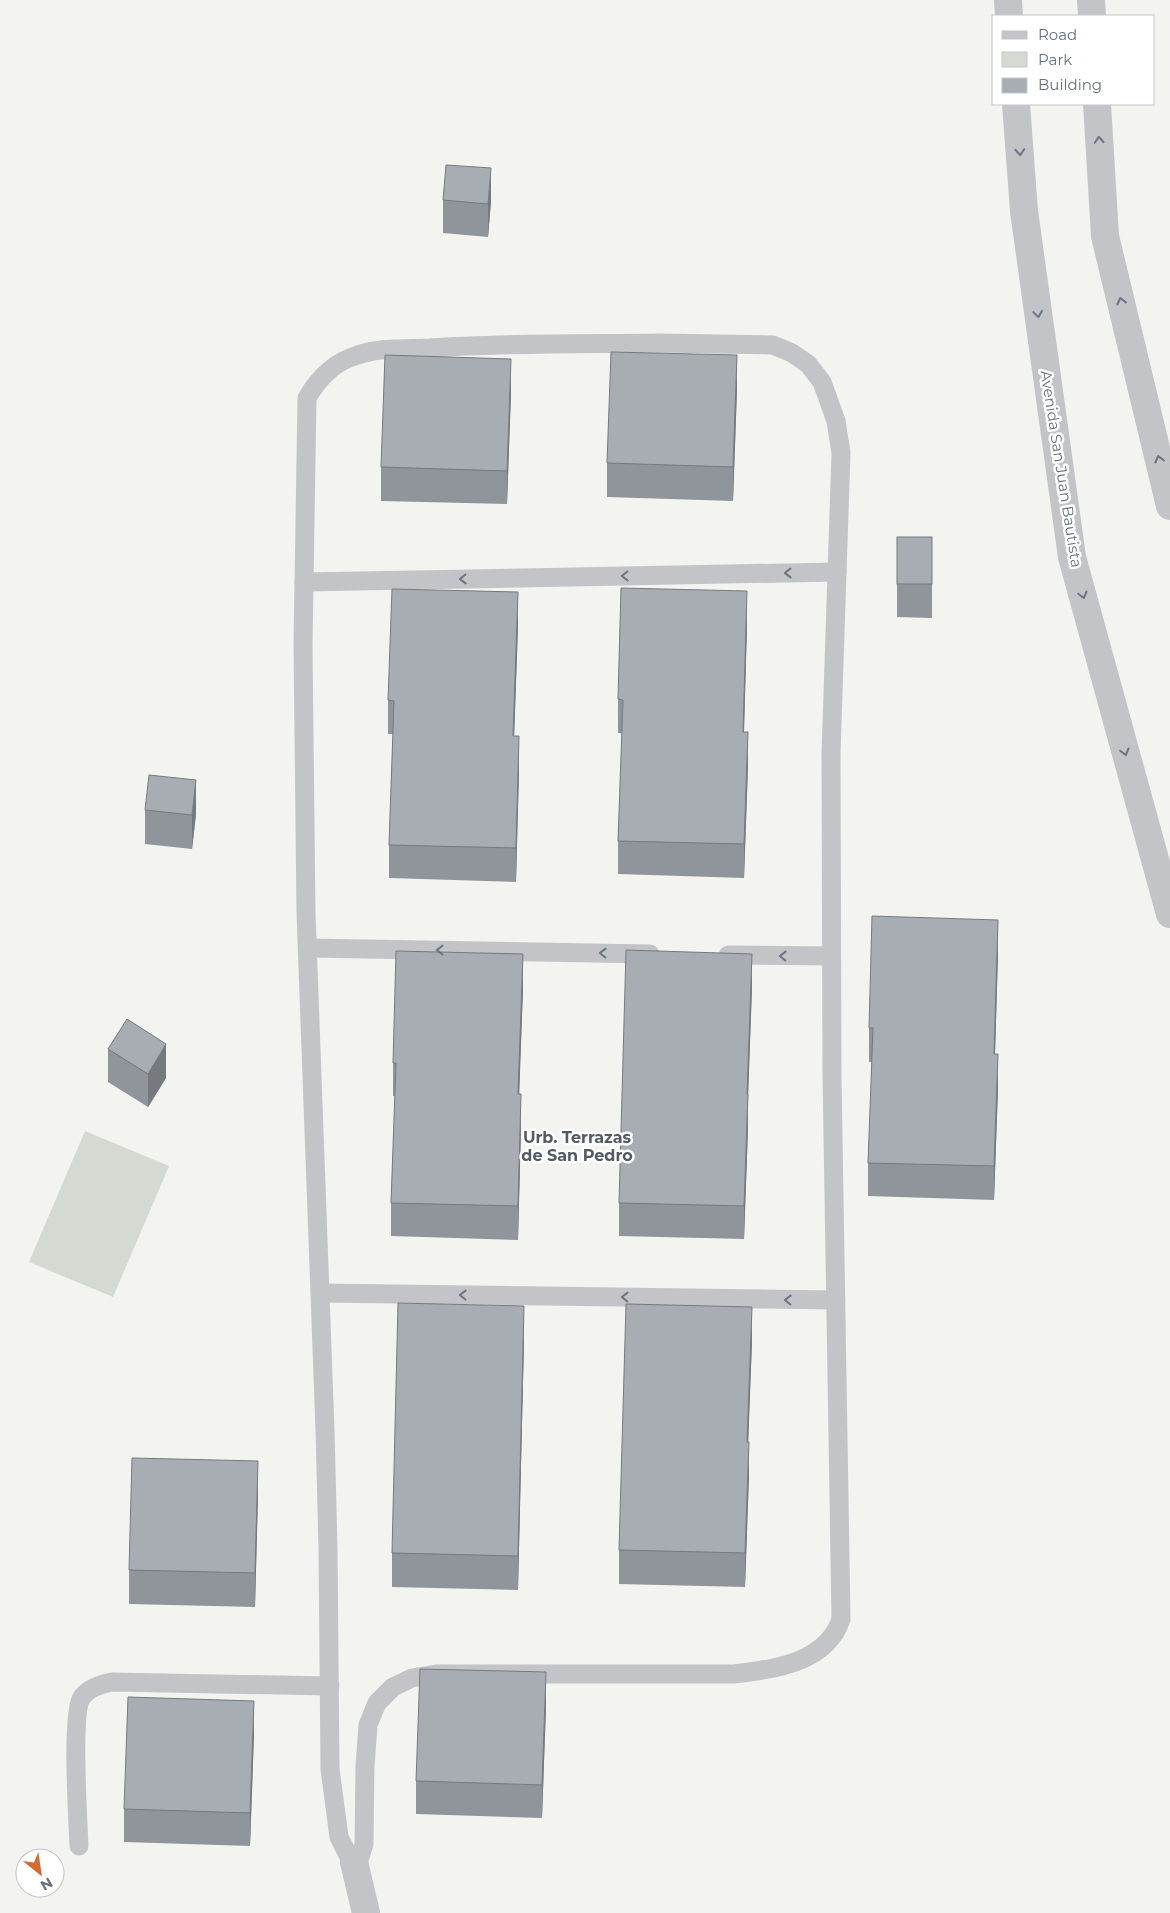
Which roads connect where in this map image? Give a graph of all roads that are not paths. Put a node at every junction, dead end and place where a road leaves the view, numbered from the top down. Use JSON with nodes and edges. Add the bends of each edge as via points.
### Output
{"nodes":[{"id":1,"x":1008,"y":0,"type":"edge"},
{"id":2,"x":1091,"y":0,"type":"edge"},
{"id":3,"x":1009,"y":15,"type":"edge"},
{"id":4,"x":1092,"y":15,"type":"edge"},
{"id":5,"x":1016,"y":105,"type":"edge"},
{"id":6,"x":1097,"y":105,"type":"edge"},
{"id":7,"x":1170,"y":506,"type":"edge"},
{"id":8,"x":836,"y":572,"type":"junction"},
{"id":9,"x":304,"y":582,"type":"junction"},
{"id":10,"x":1170,"y":914,"type":"edge"},
{"id":11,"x":308,"y":948,"type":"junction"},
{"id":12,"x":663,"y":954,"type":"edge"},
{"id":13,"x":713,"y":955,"type":"edge"},
{"id":14,"x":831,"y":956,"type":"junction"},
{"id":15,"x":321,"y":1293,"type":"junction"},
{"id":16,"x":836,"y":1300,"type":"junction"},
{"id":17,"x":330,"y":1686,"type":"junction"},
{"id":18,"x":79,"y":1846,"type":"dead end"},
{"id":19,"x":354,"y":1862,"type":"junction"},
{"id":20,"x":366,"y":1913,"type":"edge"}],
"edges":[{"from":1,"to":3,"type":"street"},
{"from":2,"to":4,"type":"street"},
{"from":5,"to":10,"type":"street","name":"Avenida San Juan Bautista","one_way":true,"via":[[1024,211],[1072,557]]},
{"from":7,"to":6,"type":"street","one_way":true,"via":[[1105,236]]},
{"from":8,"to":9,"type":"lane","one_way":true},
{"from":8,"to":9,"type":"lane","via":[[841,453],[830,401],[822,382],[808,364],[773,345],[620,343],[373,351],[333,367],[323,375],[307,398]]},
{"from":8,"to":14,"type":"lane","via":[[831,754]]},
{"from":9,"to":11,"type":"lane"},
{"from":12,"to":11,"type":"lane","one_way":true},
{"from":11,"to":15,"type":"lane"},
{"from":14,"to":13,"type":"lane","one_way":true},
{"from":14,"to":16,"type":"lane"},
{"from":16,"to":15,"type":"lane","one_way":true},
{"from":15,"to":17,"type":"lane"},
{"from":16,"to":19,"type":"lane","via":[[842,1610],[839,1627],[830,1641],[797,1661],[767,1670],[734,1674],[436,1674],[399,1684],[377,1703],[368,1725],[364,1844],[360,1857]]},
{"from":17,"to":18,"type":"lane","via":[[112,1682],[89,1691],[80,1702],[76,1749]]},
{"from":17,"to":19,"type":"lane","via":[[330,1769],[337,1825],[346,1851]]},
{"from":19,"to":20,"type":"street"}]}
